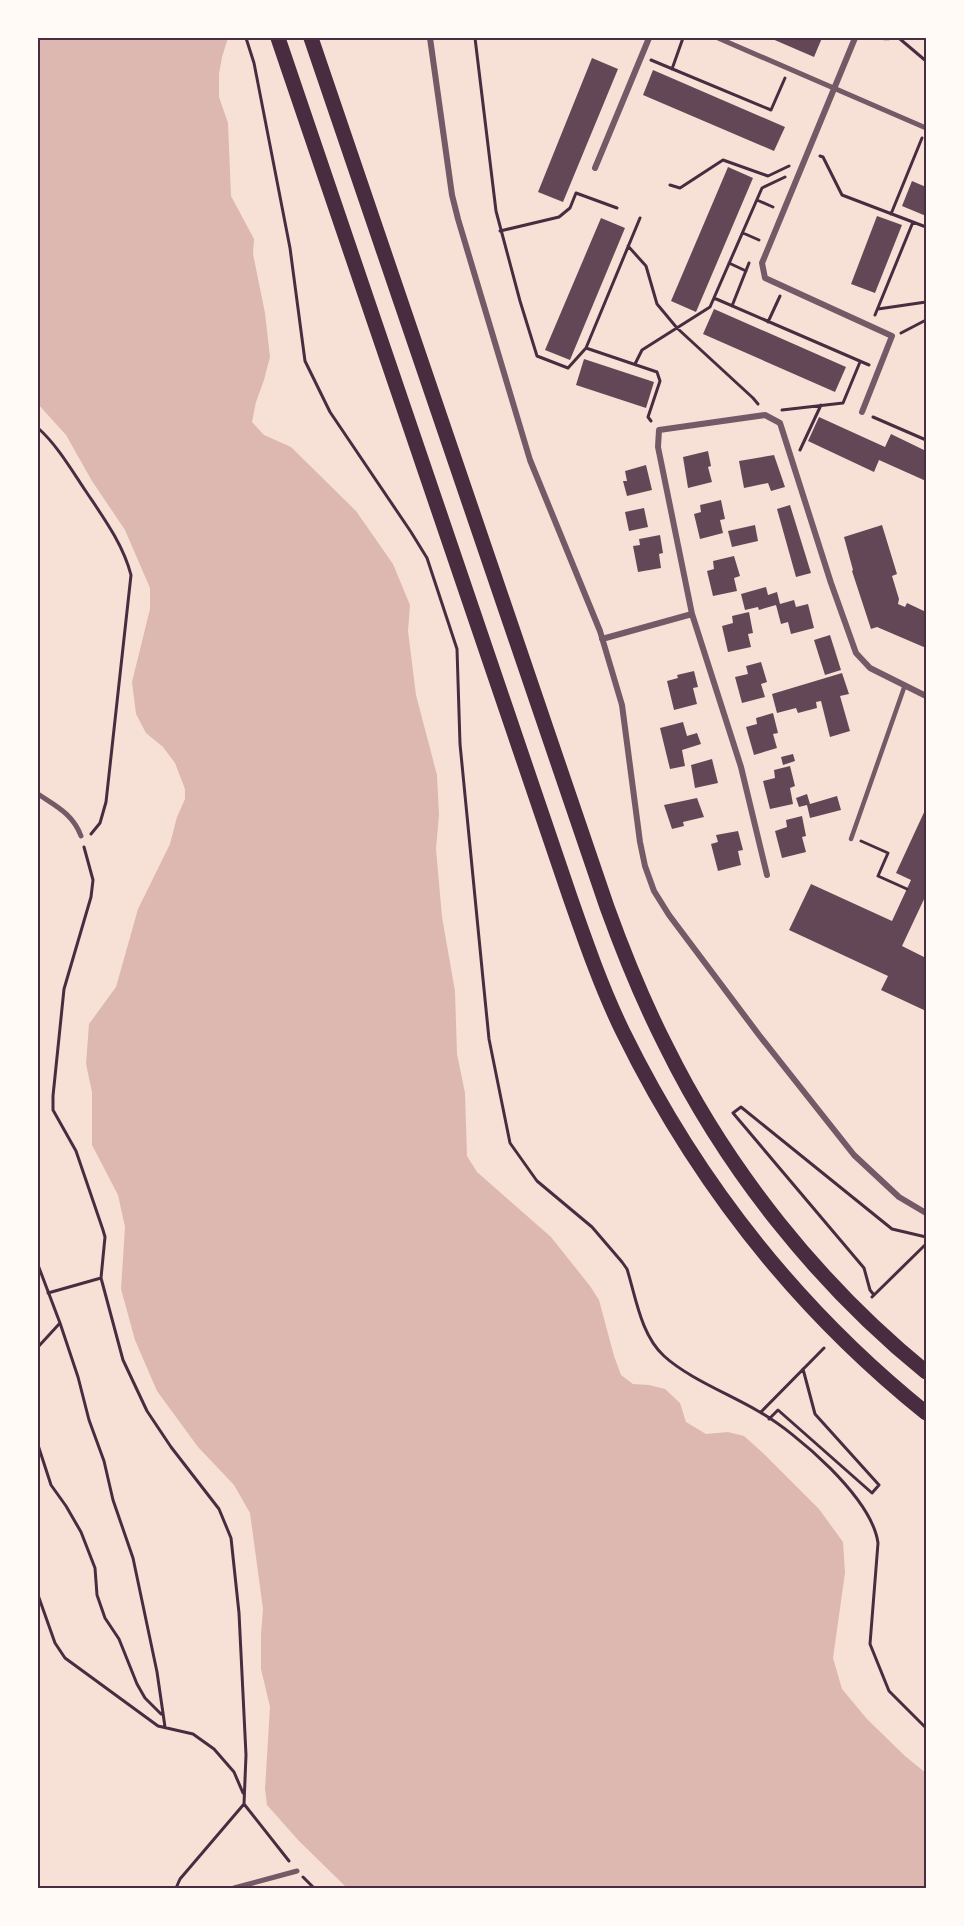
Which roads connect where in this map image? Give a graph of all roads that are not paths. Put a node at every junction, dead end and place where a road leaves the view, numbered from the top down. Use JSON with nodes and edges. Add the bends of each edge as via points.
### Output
{"nodes":[{"id":1,"x":278,"y":38,"type":"edge"},
{"id":2,"x":311,"y":38,"type":"edge"},
{"id":3,"x":430,"y":38,"type":"edge"},
{"id":4,"x":649,"y":38,"type":"edge"},
{"id":5,"x":718,"y":38,"type":"edge"},
{"id":6,"x":855,"y":38,"type":"edge"},
{"id":7,"x":884,"y":38,"type":"edge"},
{"id":8,"x":889,"y":38,"type":"edge"},
{"id":9,"x":834,"y":89,"type":"junction"},
{"id":10,"x":926,"y":128,"type":"edge"},
{"id":11,"x":595,"y":168,"type":"dead end"},
{"id":12,"x":862,"y":412,"type":"road end"},
{"id":13,"x":692,"y":614,"type":"junction"},
{"id":14,"x":603,"y":639,"type":"junction"},
{"id":15,"x":905,"y":686,"type":"junction"},
{"id":16,"x":927,"y":696,"type":"edge"},
{"id":17,"x":38,"y":794,"type":"edge"},
{"id":18,"x":81,"y":836,"type":"road end"},
{"id":19,"x":854,"y":839,"type":"road end"},
{"id":20,"x":767,"y":875,"type":"dead end"},
{"id":21,"x":927,"y":1213,"type":"edge"},
{"id":22,"x":927,"y":1372,"type":"edge"},
{"id":23,"x":927,"y":1413,"type":"edge"},
{"id":24,"x":297,"y":1871,"type":"road end"},
{"id":25,"x":234,"y":1888,"type":"edge"}],
"edges":[{"from":1,"to":23,"type":"main road","via":[[570,897],[623,1032],[688,1148],[769,1260],[840,1336]]},
{"from":2,"to":22,"type":"main road","via":[[607,907],[648,1011],[693,1096],[783,1227],[884,1335]]},
{"from":3,"to":14,"type":"street","via":[[458,219],[530,460]]},
{"from":4,"to":11,"type":"street"},
{"from":5,"to":9,"type":"street"},
{"from":6,"to":9,"type":"street"},
{"from":7,"to":8,"type":"lane"},
{"from":9,"to":10,"type":"street"},
{"from":9,"to":12,"type":"street","via":[[762,263],[765,278],[892,336]]},
{"from":13,"to":14,"type":"street"},
{"from":13,"to":15,"type":"street","via":[[658,447],[659,430],[765,415],[780,423],[856,653],[870,668]]},
{"from":13,"to":20,"type":"street","via":[[741,767]]},
{"from":14,"to":21,"type":"street","via":[[622,705],[640,842],[654,891],[759,1035],[854,1155],[899,1197]]},
{"from":15,"to":16,"type":"street"},
{"from":15,"to":19,"type":"lane"},
{"from":17,"to":18,"type":"street","via":[[64,810],[77,824]]},
{"from":24,"to":25,"type":"street"}]}
